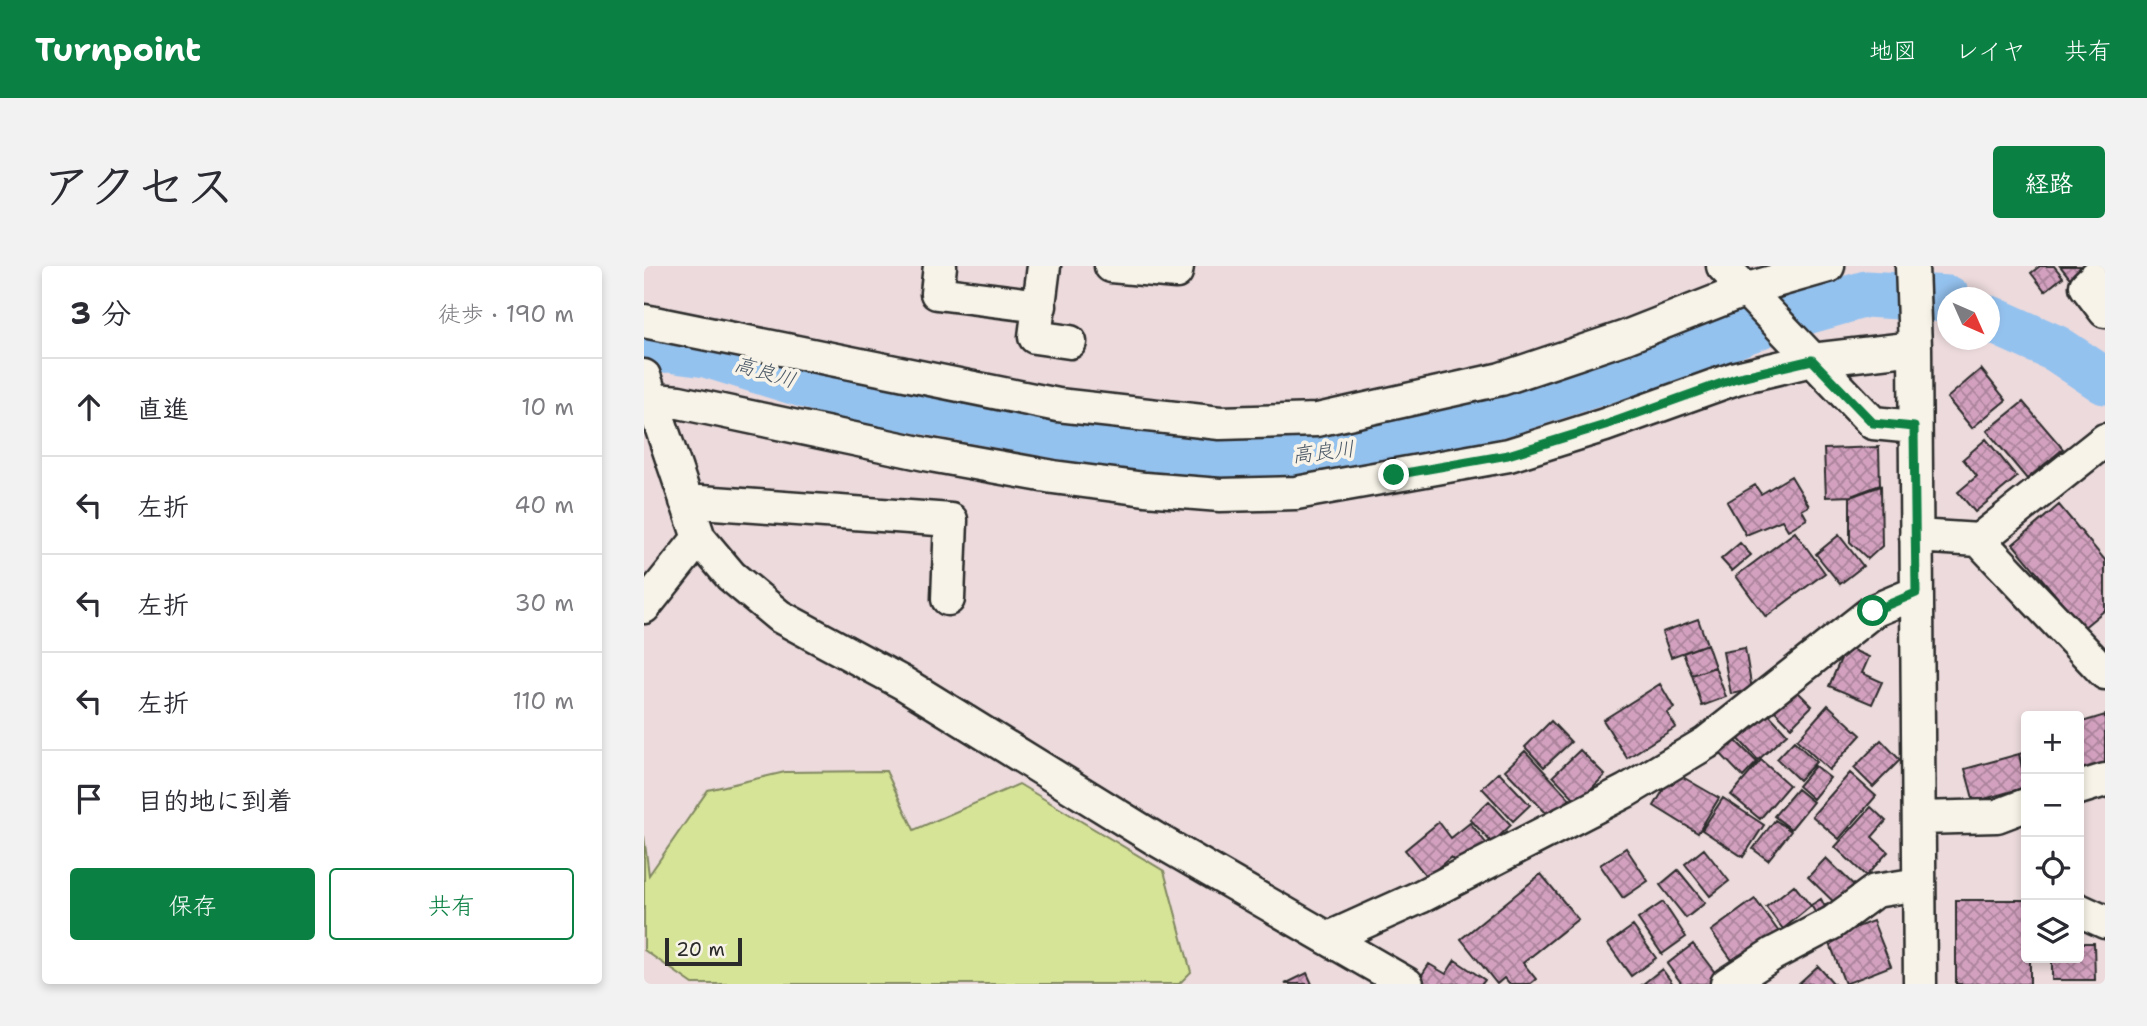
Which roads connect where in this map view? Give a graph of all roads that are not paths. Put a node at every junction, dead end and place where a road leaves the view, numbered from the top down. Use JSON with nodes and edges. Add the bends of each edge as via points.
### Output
{"nodes":[{"id":1,"x":940,"y":266,"type":"edge"},
{"id":2,"x":1044,"y":266,"type":"edge"},
{"id":3,"x":1111,"y":266,"type":"edge"},
{"id":4,"x":1177,"y":266,"type":"edge"},
{"id":5,"x":1828,"y":266,"type":"edge"},
{"id":6,"x":1912,"y":266,"type":"edge"},
{"id":7,"x":2105,"y":268,"type":"edge"},
{"id":8,"x":1732,"y":273,"type":"edge"},
{"id":9,"x":1040,"y":306,"type":"junction"},
{"id":10,"x":2105,"y":311,"type":"edge"},
{"id":11,"x":644,"y":321,"type":"edge"},
{"id":12,"x":1070,"y":342,"type":"dead end"},
{"id":13,"x":1915,"y":348,"type":"junction"},
{"id":14,"x":1812,"y":360,"type":"junction"},
{"id":15,"x":646,"y":391,"type":"edge"},
{"id":16,"x":1914,"y":427,"type":"junction"},
{"id":17,"x":2102,"y":443,"type":"edge"},
{"id":18,"x":686,"y":500,"type":"junction"},
{"id":19,"x":1916,"y":536,"type":"junction"},
{"id":20,"x":699,"y":538,"type":"junction"},
{"id":21,"x":1979,"y":540,"type":"junction"},
{"id":22,"x":1916,"y":593,"type":"junction"},
{"id":23,"x":948,"y":599,"type":"dead end"},
{"id":24,"x":644,"y":607,"type":"edge"},
{"id":25,"x":2105,"y":673,"type":"edge"},
{"id":26,"x":2105,"y":780,"type":"edge"},
{"id":27,"x":2084,"y":786,"type":"edge"},
{"id":28,"x":2021,"y":808,"type":"edge"},
{"id":29,"x":1919,"y":817,"type":"junction"},
{"id":30,"x":1919,"y":884,"type":"junction"},
{"id":31,"x":2084,"y":912,"type":"edge"},
{"id":32,"x":2105,"y":922,"type":"edge"},
{"id":33,"x":1329,"y":938,"type":"junction"},
{"id":34,"x":1407,"y":984,"type":"edge"},
{"id":35,"x":1727,"y":984,"type":"edge"},
{"id":36,"x":1920,"y":984,"type":"edge"}],
"edges":[{"from":1,"to":9,"type":"street","via":[[937,293]]},
{"from":2,"to":9,"type":"street"},
{"from":3,"to":4,"type":"street","via":[[1176,272]]},
{"from":5,"to":8,"type":"street"},
{"from":6,"to":13,"type":"street"},
{"from":7,"to":10,"type":"street","via":[[2086,286]]},
{"from":8,"to":11,"type":"street","via":[[1626,337],[1501,379],[1317,420],[1220,423],[1058,405]]},
{"from":8,"to":14,"type":"street"},
{"from":9,"to":12,"type":"street","via":[[1035,337]]},
{"from":13,"to":14,"type":"street"},
{"from":13,"to":16,"type":"street"},
{"from":14,"to":15,"type":"street","via":[[1736,378],[1508,455],[1297,493],[1220,495],[1053,477]]},
{"from":14,"to":16,"type":"street","via":[[1873,423]]},
{"from":15,"to":18,"type":"street"},
{"from":16,"to":19,"type":"street"},
{"from":17,"to":21,"type":"street"},
{"from":18,"to":20,"type":"street"},
{"from":18,"to":23,"type":"street","via":[[951,520]]},
{"from":19,"to":21,"type":"street"},
{"from":19,"to":22,"type":"street"},
{"from":20,"to":24,"type":"street"},
{"from":20,"to":33,"type":"street","via":[[732,576],[779,615],[903,683],[1154,838]]},
{"from":21,"to":25,"type":"street"},
{"from":22,"to":29,"type":"street"},
{"from":22,"to":33,"type":"street","via":[[1873,611],[1706,743],[1626,791],[1420,897]]},
{"from":26,"to":27,"type":"street"},
{"from":28,"to":29,"type":"street","via":[[1997,816]]},
{"from":29,"to":30,"type":"street"},
{"from":30,"to":35,"type":"street","via":[[1875,891],[1832,923]]},
{"from":30,"to":36,"type":"street"},
{"from":31,"to":32,"type":"street"},
{"from":33,"to":34,"type":"street"}]}
